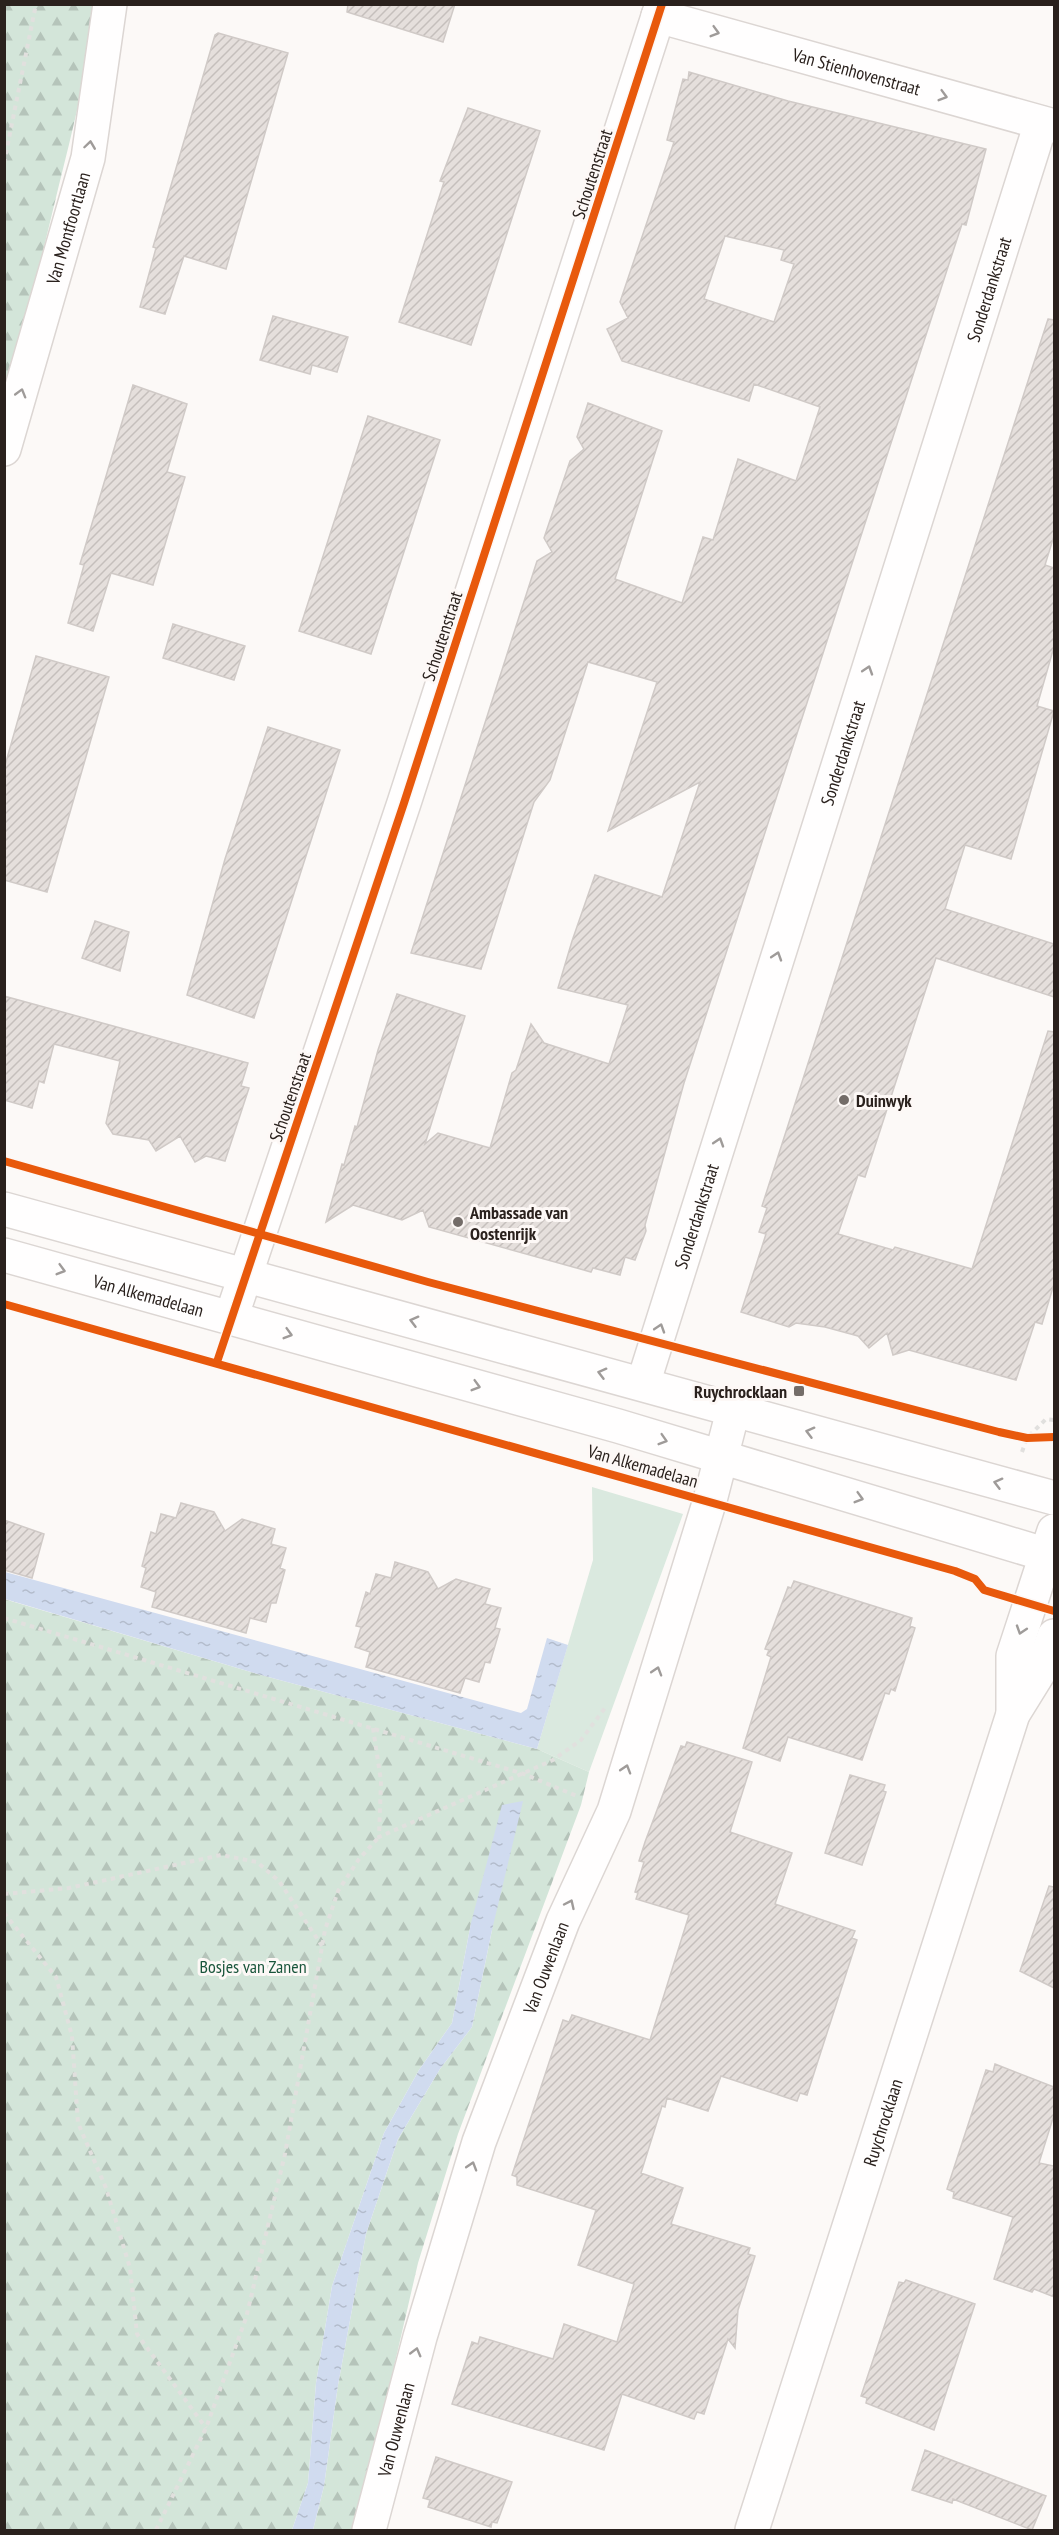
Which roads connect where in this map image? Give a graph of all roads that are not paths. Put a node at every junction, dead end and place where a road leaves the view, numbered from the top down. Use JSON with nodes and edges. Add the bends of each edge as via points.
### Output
{"nodes":[{"id":1,"x":110,"y":4,"type":"edge"},
{"id":2,"x":660,"y":10,"type":"edge"},
{"id":3,"x":1048,"y":125,"type":"edge"},
{"id":4,"x":4,"y":449,"type":"edge"},
{"id":5,"x":4,"y":1209,"type":"edge"},
{"id":6,"x":4,"y":1255,"type":"edge"},
{"id":7,"x":246,"y":1275,"type":"junction"},
{"id":8,"x":231,"y":1318,"type":"junction"},
{"id":9,"x":643,"y":1384,"type":"junction"},
{"id":10,"x":733,"y":1411,"type":"junction"},
{"id":11,"x":723,"y":1458,"type":"junction"},
{"id":12,"x":1054,"y":1498,"type":"edge"},
{"id":13,"x":1052,"y":1547,"type":"edge"},
{"id":14,"x":1054,"y":1636,"type":"edge"},
{"id":15,"x":1013,"y":1714,"type":"junction"},
{"id":16,"x":369,"y":2530,"type":"edge"},
{"id":17,"x":752,"y":2530,"type":"edge"}],
"edges":[{"from":4,"to":1,"type":"street","name":"Van Montfoortlaan","one_way":true,"via":[[88,158]]},
{"from":2,"to":3,"type":"street","name":"Van Stienhovenstraat","one_way":true},
{"from":2,"to":7,"type":"street","name":"Schoutenstraat","via":[[404,803]]},
{"from":9,"to":3,"type":"street","name":"Sonderdankstraat","one_way":true},
{"from":5,"to":7,"type":"street"},
{"from":6,"to":8,"type":"street","name":"Van Alkemadelaan","one_way":true},
{"from":7,"to":8,"type":"street","name":"Schoutenstraat"},
{"from":9,"to":7,"type":"street","one_way":true},
{"from":8,"to":11,"type":"street","name":"Van Alkemadelaan","one_way":true},
{"from":9,"to":10,"type":"street"},
{"from":10,"to":11,"type":"street","name":"Van Ouwenlaan"},
{"from":12,"to":10,"type":"street","one_way":true},
{"from":11,"to":13,"type":"street","name":"Van Alkemadelaan","one_way":true},
{"from":16,"to":11,"type":"street","name":"Van Ouwenlaan","one_way":true,"via":[[420,2337],[479,2142],[563,1921],[614,1811]]},
{"from":13,"to":15,"type":"street","name":"Ruychrocklaan","one_way":true,"via":[[1013,1656]]},
{"from":14,"to":15,"type":"street","name":"Ruychrocklaan","via":[[1044,1664]]},
{"from":15,"to":17,"type":"street","name":"Ruychrocklaan"}]}
